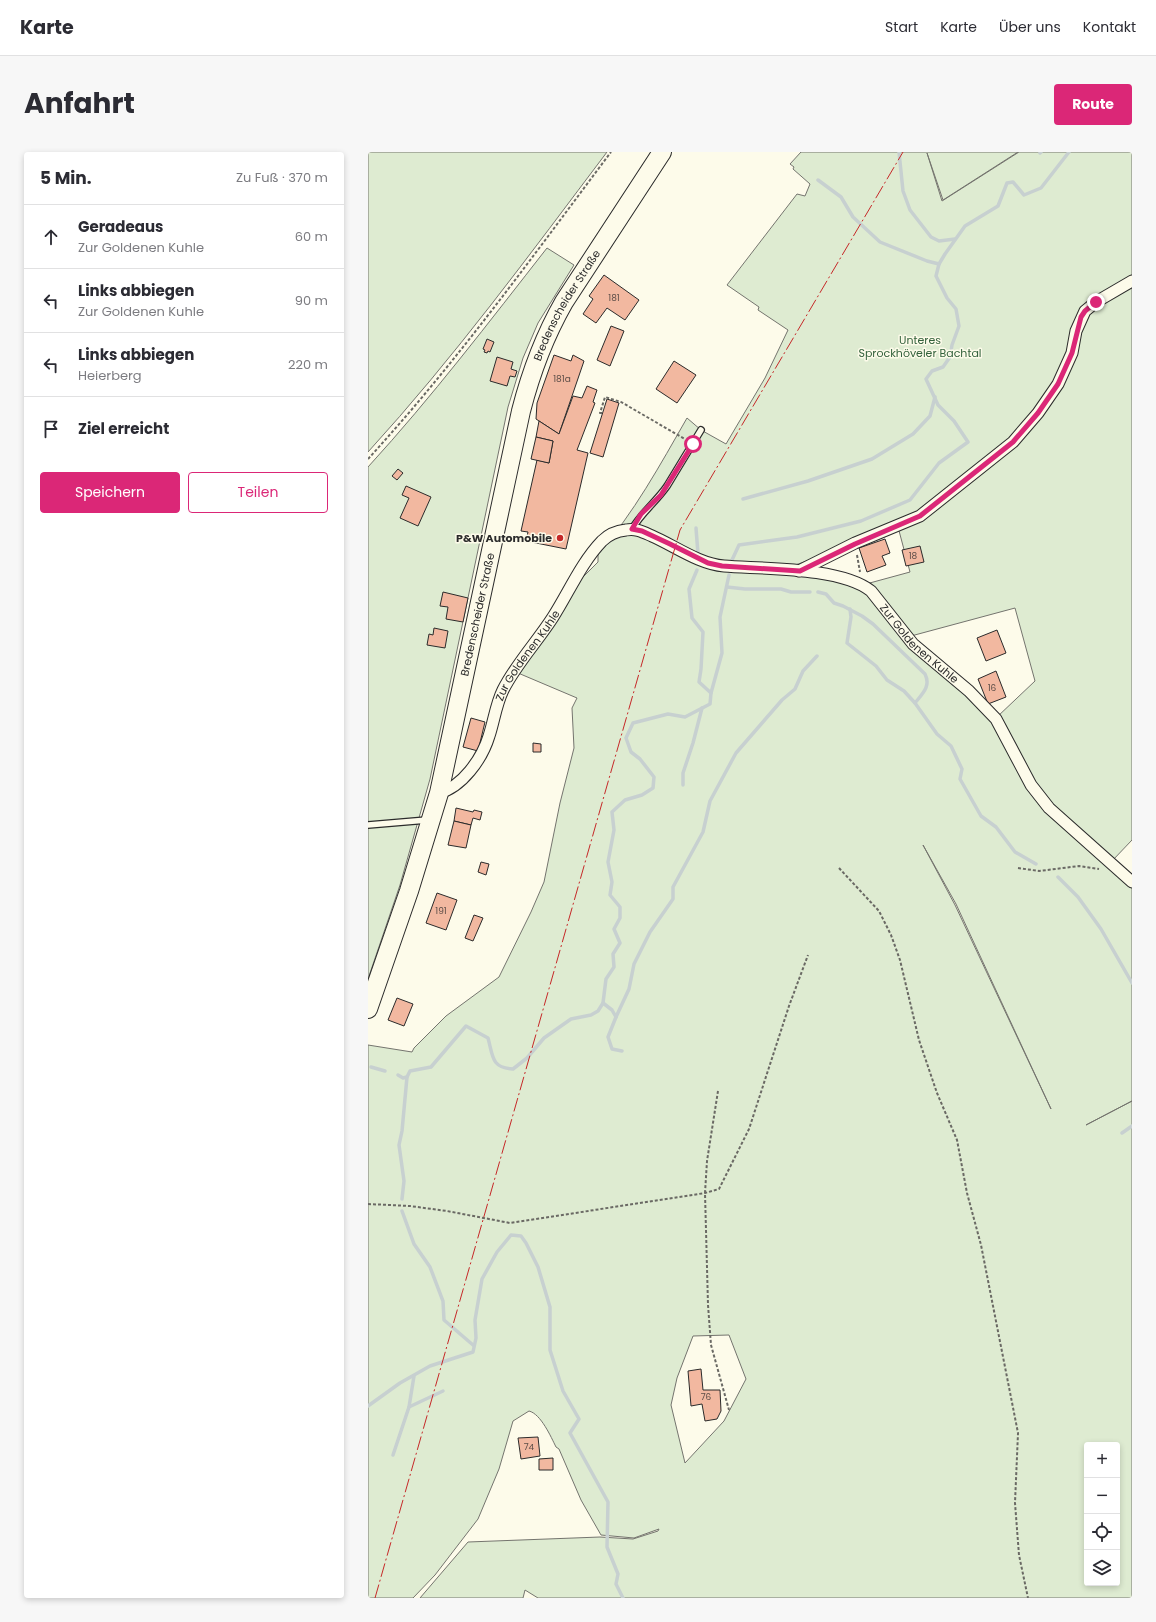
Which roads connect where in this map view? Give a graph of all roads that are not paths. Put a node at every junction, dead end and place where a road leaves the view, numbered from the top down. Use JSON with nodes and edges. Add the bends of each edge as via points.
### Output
{"nodes":[{"id":1,"x":662,"y":152,"type":"edge"},
{"id":2,"x":1132,"y":281,"type":"edge"},
{"id":3,"x":701,"y":430,"type":"dead end"},
{"id":4,"x":632,"y":529,"type":"junction"},
{"id":5,"x":800,"y":571,"type":"junction"},
{"id":6,"x":439,"y":794,"type":"junction"},
{"id":7,"x":431,"y":819,"type":"junction"},
{"id":8,"x":368,"y":826,"type":"edge"},
{"id":9,"x":1132,"y":882,"type":"edge"},
{"id":10,"x":368,"y":1009,"type":"edge"}],
"edges":[{"from":1,"to":6,"type":"main road","name":"Bredenscheider Straße","via":[[564,302],[538,353],[521,411]]},
{"from":2,"to":5,"type":"street","via":[[1085,311],[1076,331],[1072,353],[1058,384],[1013,442],[920,516]]},
{"from":3,"to":4,"type":"lane","via":[[661,495],[641,514]]},
{"from":4,"to":5,"type":"street","name":"Zur Goldenen Kuhle","via":[[642,531],[708,563]]},
{"from":4,"to":6,"type":"street","name":"Zur Goldenen Kuhle","via":[[608,536],[592,554],[553,617],[507,682],[486,743],[472,769],[454,787]]},
{"from":5,"to":9,"type":"street","name":"Zur Goldenen Kuhle","via":[[842,577],[861,583],[871,591],[913,644],[968,691],[996,719],[1031,784],[1049,808]]},
{"from":6,"to":7,"type":"main road","name":"Bredenscheider Straße"},
{"from":7,"to":8,"type":"lane"},
{"from":7,"to":10,"type":"main road","name":"Bredenscheider Straße"}]}
